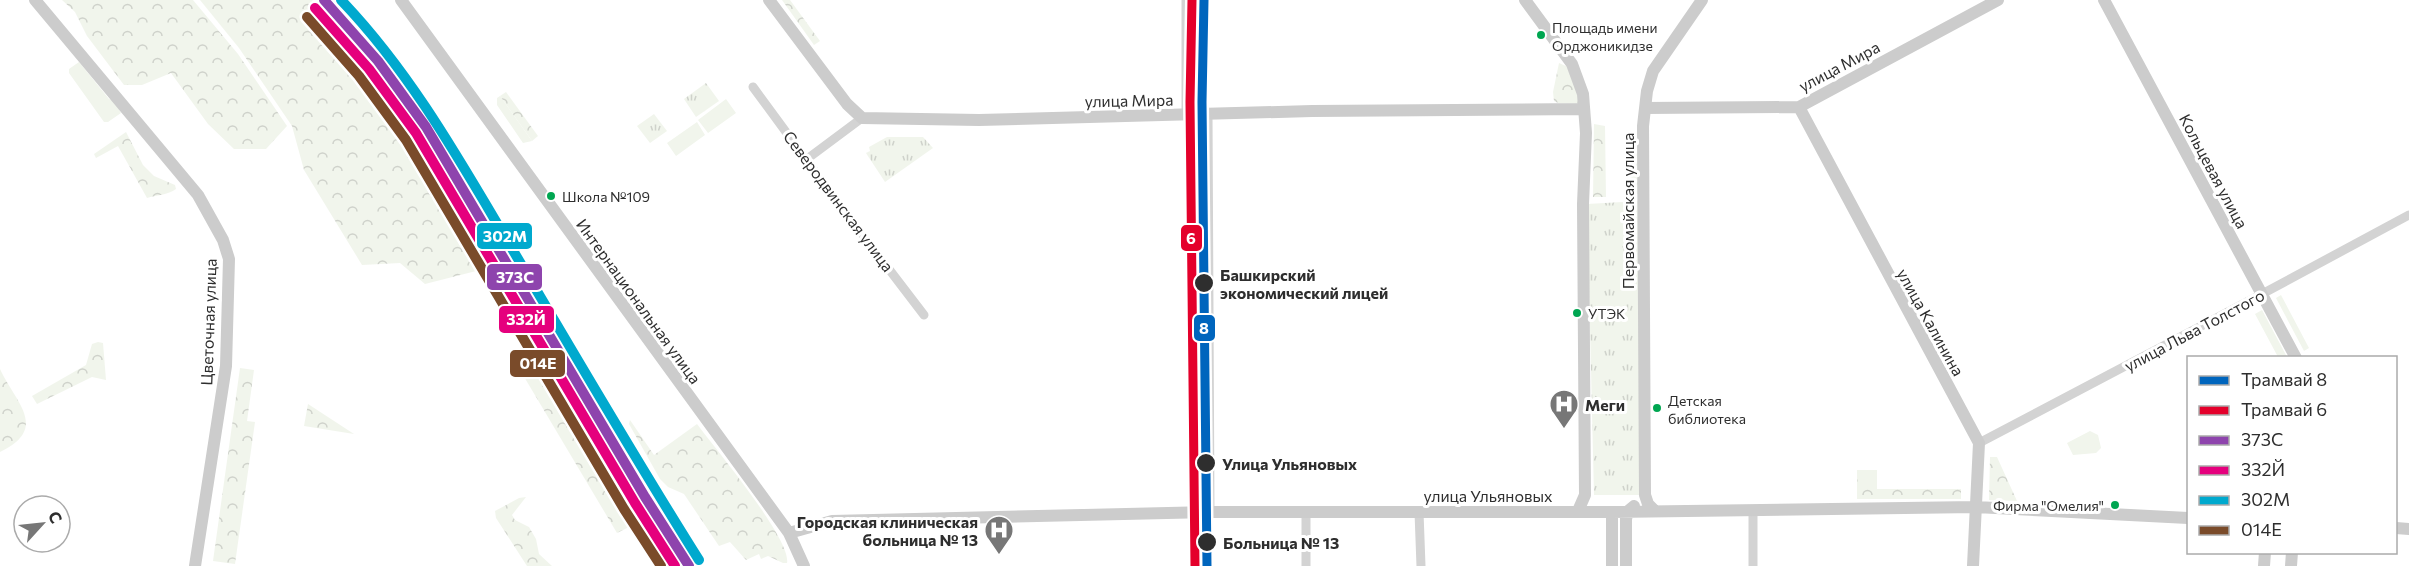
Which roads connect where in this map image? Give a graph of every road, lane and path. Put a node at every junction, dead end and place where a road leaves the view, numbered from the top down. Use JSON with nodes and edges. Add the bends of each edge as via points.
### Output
{"nodes":[{"id":1,"x":35,"y":0,"type":"edge"},
{"id":2,"x":401,"y":0,"type":"edge"},
{"id":3,"x":769,"y":0,"type":"edge"},
{"id":4,"x":1186,"y":0,"type":"edge"},
{"id":5,"x":1525,"y":0,"type":"edge"},
{"id":6,"x":1702,"y":0,"type":"edge"},
{"id":7,"x":1998,"y":0,"type":"edge"},
{"id":8,"x":2103,"y":0,"type":"edge"},
{"id":9,"x":753,"y":87,"type":"dead end"},
{"id":10,"x":1799,"y":107,"type":"junction"},
{"id":11,"x":1645,"y":108,"type":"junction"},
{"id":12,"x":1584,"y":109,"type":"junction"},
{"id":13,"x":1186,"y":115,"type":"junction"},
{"id":14,"x":1208,"y":115,"type":"junction"},
{"id":15,"x":862,"y":118,"type":"junction"},
{"id":16,"x":807,"y":159,"type":"junction"},
{"id":17,"x":2409,"y":214,"type":"edge"},
{"id":18,"x":2262,"y":294,"type":"junction"},
{"id":19,"x":924,"y":315,"type":"dead end"},
{"id":20,"x":2294,"y":356,"type":"edge"},
{"id":21,"x":1978,"y":443,"type":"junction"},
{"id":22,"x":1585,"y":495,"type":"junction"},
{"id":23,"x":1645,"y":495,"type":"junction"},
{"id":24,"x":1976,"y":507,"type":"junction"},
{"id":25,"x":1753,"y":510,"type":"junction"},
{"id":26,"x":1578,"y":511,"type":"junction"},
{"id":27,"x":1655,"y":511,"type":"junction"},
{"id":28,"x":1197,"y":512,"type":"junction"},
{"id":29,"x":1210,"y":512,"type":"junction"},
{"id":30,"x":1306,"y":512,"type":"junction"},
{"id":31,"x":1419,"y":512,"type":"junction"},
{"id":32,"x":1612,"y":512,"type":"junction"},
{"id":33,"x":1628,"y":512,"type":"junction"},
{"id":34,"x":2187,"y":518,"type":"edge"},
{"id":35,"x":789,"y":533,"type":"junction"},
{"id":36,"x":195,"y":566,"type":"edge"},
{"id":37,"x":804,"y":566,"type":"edge"},
{"id":38,"x":1197,"y":566,"type":"edge"},
{"id":39,"x":1306,"y":566,"type":"edge"},
{"id":40,"x":1420,"y":566,"type":"edge"},
{"id":41,"x":1612,"y":566,"type":"edge"},
{"id":42,"x":1626,"y":566,"type":"edge"},
{"id":43,"x":1753,"y":566,"type":"edge"},
{"id":44,"x":1973,"y":566,"type":"edge"}],
"edges":[{"from":1,"to":36,"type":"main road","name":"Цветочная улица","via":[[198,195],[224,240],[230,259],[226,366]]},
{"from":2,"to":35,"type":"main road","name":"Интернациональная улица"},
{"from":3,"to":15,"type":"main road","via":[[847,104]]},
{"from":4,"to":13,"type":"street"},
{"from":5,"to":12,"type":"main road","via":[[1572,64]]},
{"from":6,"to":11,"type":"main road","name":"Первомайская улица","via":[[1653,71]]},
{"from":7,"to":10,"type":"main road","name":"улица Мира"},
{"from":8,"to":18,"type":"main road","name":"Кольцевая улица"},
{"from":9,"to":16,"type":"street","name":"Северодвинская улица"},
{"from":10,"to":11,"type":"main road","name":"улица Мира"},
{"from":10,"to":21,"type":"main road","name":"улица Калинина"},
{"from":11,"to":23,"type":"main road","name":"Первомайская улица"},
{"from":12,"to":14,"type":"main road","name":"улица Мира"},
{"from":12,"to":22,"type":"main road"},
{"from":13,"to":14,"type":"main road","name":"улица Мира"},
{"from":13,"to":15,"type":"main road","name":"улица Мира","via":[[978,120]]},
{"from":14,"to":29,"type":"street"},
{"from":15,"to":16,"type":"street"},
{"from":16,"to":19,"type":"street","name":"Северодвинская улица"},
{"from":17,"to":18,"type":"street","name":"улица Льва Толстого"},
{"from":18,"to":20,"type":"main road","name":"Кольцевая улица"},
{"from":18,"to":21,"type":"street","name":"улица Льва Толстого"},
{"from":21,"to":24,"type":"main road","name":"улица Калинина"},
{"from":22,"to":26,"type":"main road"},
{"from":22,"to":32,"type":"main road"},
{"from":23,"to":27,"type":"main road"},
{"from":23,"to":33,"type":"main road"},
{"from":24,"to":25,"type":"main road","name":"улица Ульяновых"},
{"from":24,"to":34,"type":"main road","name":"улица Ульяновых"},
{"from":24,"to":44,"type":"main road","name":"улица Калинина"},
{"from":25,"to":27,"type":"main road","name":"улица Ульяновых"},
{"from":25,"to":43,"type":"street"},
{"from":26,"to":31,"type":"main road","name":"улица Ульяновых"},
{"from":26,"to":32,"type":"main road","name":"улица Ульяновых"},
{"from":27,"to":33,"type":"main road","name":"улица Ульяновых"},
{"from":28,"to":29,"type":"main road","name":"улица Ульяновых"},
{"from":28,"to":35,"type":"main road","name":"улица Ульяновых","via":[[832,521]]},
{"from":28,"to":38,"type":"street"},
{"from":29,"to":30,"type":"main road","name":"улица Ульяновых"},
{"from":30,"to":31,"type":"main road","name":"улица Ульяновых"},
{"from":30,"to":39,"type":"street"},
{"from":31,"to":40,"type":"street"},
{"from":32,"to":33,"type":"main road","name":"улица Ульяновых"},
{"from":32,"to":41,"type":"main road"},
{"from":33,"to":42,"type":"main road"},
{"from":35,"to":37,"type":"main road","name":"Интернациональная улица"}]}
